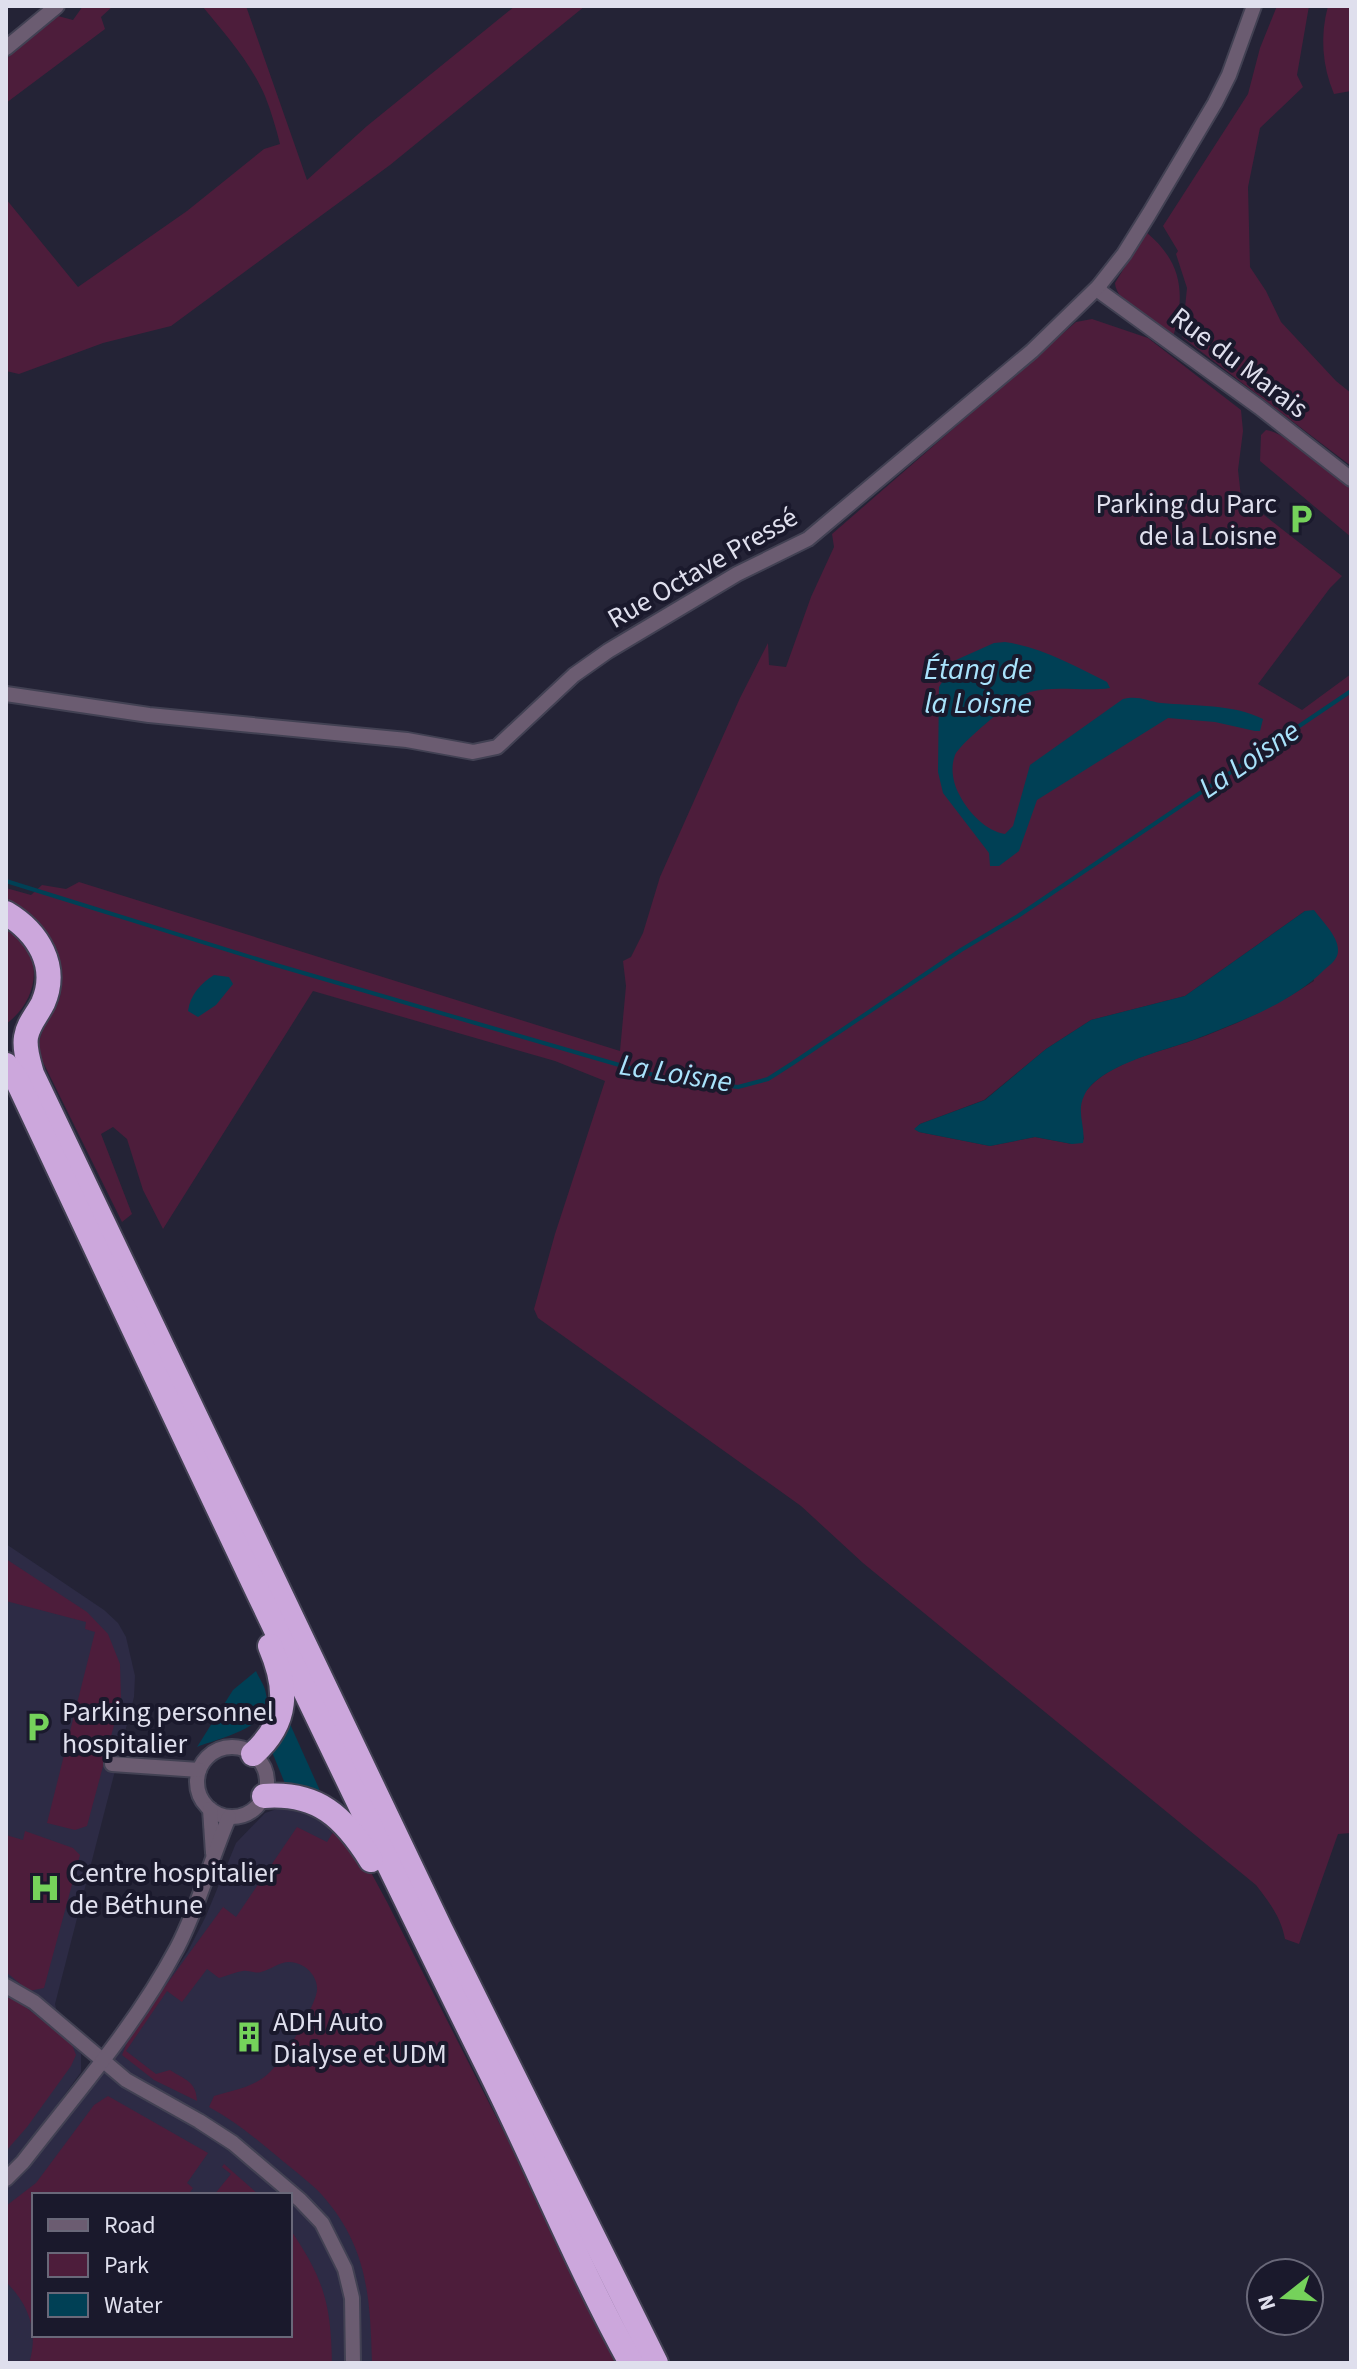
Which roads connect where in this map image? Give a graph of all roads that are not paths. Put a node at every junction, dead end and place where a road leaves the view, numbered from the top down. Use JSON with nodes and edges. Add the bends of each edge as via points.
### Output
{"nodes":[{"id":1,"x":57,"y":6,"type":"edge"},
{"id":2,"x":1254,"y":6,"type":"edge"},
{"id":3,"x":6,"y":48,"type":"edge"},
{"id":4,"x":1098,"y":287,"type":"junction"},
{"id":5,"x":1351,"y":479,"type":"edge"},
{"id":6,"x":6,"y":694,"type":"edge"},
{"id":7,"x":6,"y":913,"type":"edge"},
{"id":8,"x":31,"y":1021,"type":"junction"},
{"id":9,"x":6,"y":1038,"type":"edge"},
{"id":10,"x":6,"y":1065,"type":"edge"},
{"id":11,"x":236,"y":1549,"type":"junction"},
{"id":12,"x":253,"y":1754,"type":"junction"},
{"id":13,"x":112,"y":1764,"type":"dead end"},
{"id":14,"x":170,"y":1769,"type":"junction"},
{"id":15,"x":199,"y":1770,"type":"junction"},
{"id":16,"x":198,"y":1788,"type":"junction"},
{"id":17,"x":264,"y":1796,"type":"junction"},
{"id":18,"x":210,"y":1809,"type":"junction"},
{"id":19,"x":229,"y":1817,"type":"junction"},
{"id":20,"x":213,"y":1855,"type":"junction"},
{"id":21,"x":6,"y":1986,"type":"edge"},
{"id":22,"x":447,"y":1986,"type":"junction"},
{"id":23,"x":105,"y":2061,"type":"junction"},
{"id":24,"x":6,"y":2179,"type":"edge"},
{"id":25,"x":292,"y":2193,"type":"edge"},
{"id":26,"x":292,"y":2193,"type":"edge"},
{"id":27,"x":353,"y":2363,"type":"edge"},
{"id":28,"x":631,"y":2363,"type":"edge"},
{"id":29,"x":656,"y":2363,"type":"edge"}],
"edges":[{"from":1,"to":3,"type":"street"},
{"from":2,"to":4,"type":"street","name":"Rue Octave Pressé","via":[[1215,103],[1124,254]]},
{"from":4,"to":5,"type":"street","name":"Rue du Marais"},
{"from":4,"to":6,"type":"street","name":"Rue Octave Pressé","via":[[1032,351],[808,539],[737,574],[608,651],[574,675],[497,747],[473,752]]},
{"from":7,"to":8,"type":"highway","via":[[25,924],[47,961],[43,1003]]},
{"from":8,"to":9,"type":"highway"},
{"from":8,"to":29,"type":"highway","via":[[25,1039],[32,1074],[440,1928]]},
{"from":10,"to":11,"type":"highway"},
{"from":11,"to":12,"type":"highway","via":[[278,1664],[282,1702],[277,1727]]},
{"from":11,"to":22,"type":"highway"},
{"from":12,"to":15,"type":"street","via":[[222,1749]]},
{"from":12,"to":17,"type":"street","via":[[266,1773]]},
{"from":13,"to":14,"type":"street"},
{"from":14,"to":15,"type":"street"},
{"from":14,"to":16,"type":"street"},
{"from":15,"to":16,"type":"street"},
{"from":16,"to":18,"type":"street"},
{"from":17,"to":19,"type":"street","via":[[250,1812]]},
{"from":17,"to":22,"type":"highway","via":[[313,1801],[353,1832],[417,1950]]},
{"from":18,"to":19,"type":"street"},
{"from":18,"to":20,"type":"street"},
{"from":19,"to":20,"type":"street"},
{"from":20,"to":23,"type":"street","via":[[202,1896],[177,1949]]},
{"from":21,"to":23,"type":"street","via":[[34,2002]]},
{"from":22,"to":28,"type":"highway"},
{"from":23,"to":24,"type":"street"},
{"from":23,"to":25,"type":"street","via":[[147,2094],[233,2143]]},
{"from":26,"to":27,"type":"street","via":[[322,2223],[345,2269],[352,2298]]}]}
